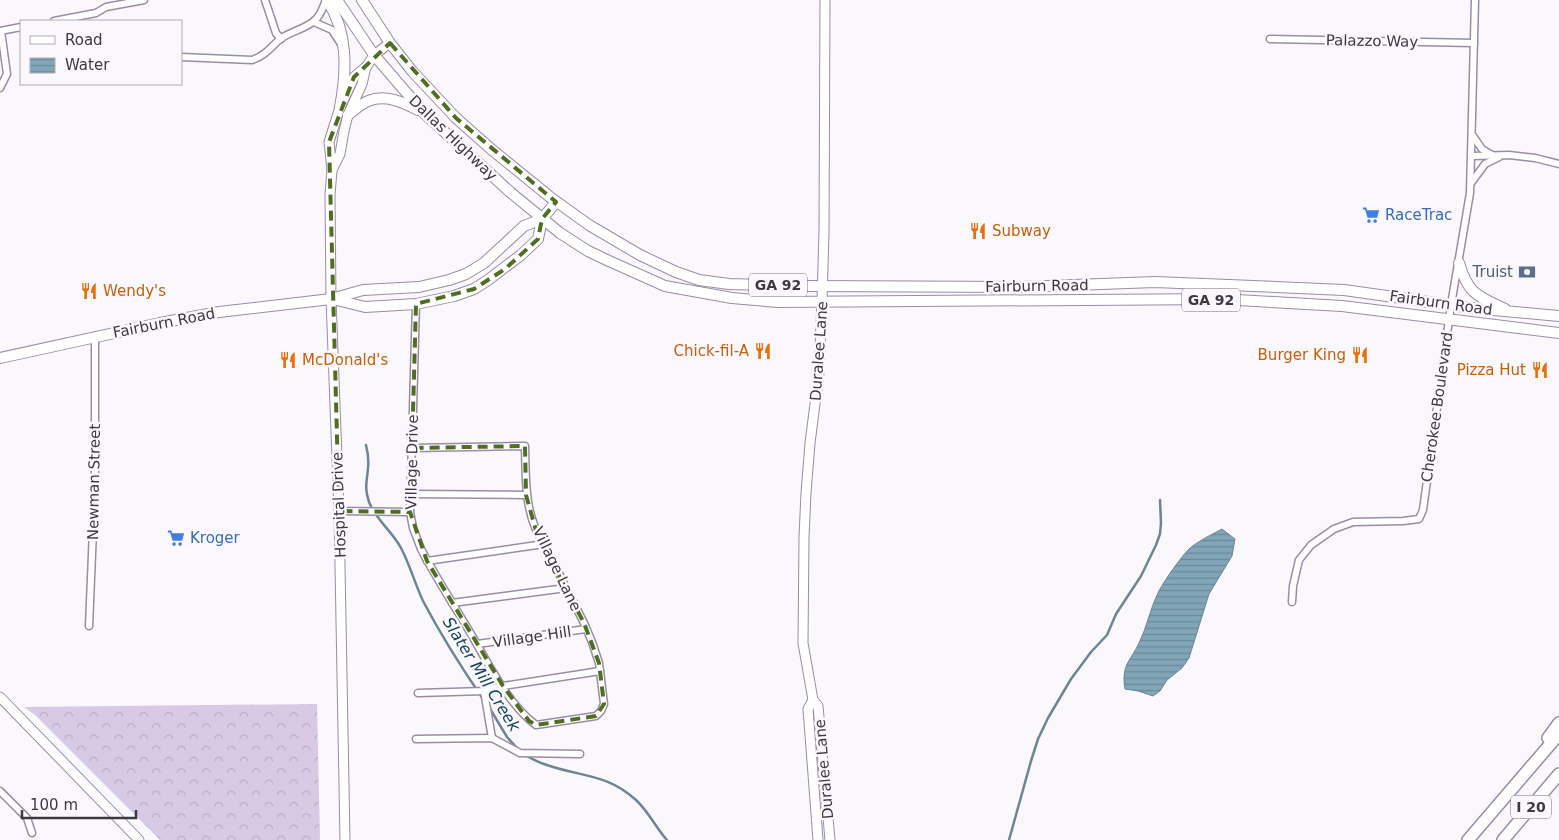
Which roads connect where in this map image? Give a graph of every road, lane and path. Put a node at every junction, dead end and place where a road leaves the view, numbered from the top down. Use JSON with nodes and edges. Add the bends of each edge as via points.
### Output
{"nodes":[{"id":1,"x":144,"y":0,"type":"edge"},
{"id":2,"x":265,"y":0,"type":"edge"},
{"id":3,"x":327,"y":0,"type":"edge"},
{"id":4,"x":337,"y":0,"type":"edge"},
{"id":5,"x":362,"y":0,"type":"edge"},
{"id":6,"x":825,"y":0,"type":"edge"},
{"id":7,"x":1475,"y":0,"type":"edge"},
{"id":8,"x":94,"y":14,"type":"junction"},
{"id":9,"x":60,"y":20,"type":"edge"},
{"id":10,"x":95,"y":20,"type":"edge"},
{"id":11,"x":314,"y":22,"type":"junction"},
{"id":12,"x":20,"y":28,"type":"edge"},
{"id":13,"x":0,"y":31,"type":"edge"},
{"id":14,"x":281,"y":39,"type":"junction"},
{"id":15,"x":1270,"y":39,"type":"dead end"},
{"id":16,"x":390,"y":43,"type":"junction"},
{"id":17,"x":1474,"y":43,"type":"junction"},
{"id":18,"x":343,"y":46,"type":"junction"},
{"id":19,"x":374,"y":55,"type":"junction"},
{"id":20,"x":182,"y":56,"type":"edge"},
{"id":21,"x":367,"y":66,"type":"junction"},
{"id":22,"x":0,"y":88,"type":"edge"},
{"id":23,"x":340,"y":107,"type":"junction"},
{"id":24,"x":424,"y":113,"type":"junction"},
{"id":25,"x":348,"y":115,"type":"junction"},
{"id":26,"x":1472,"y":135,"type":"junction"},
{"id":27,"x":1509,"y":155,"type":"junction"},
{"id":28,"x":1472,"y":156,"type":"junction"},
{"id":29,"x":1493,"y":156,"type":"junction"},
{"id":30,"x":1559,"y":164,"type":"edge"},
{"id":31,"x":332,"y":170,"type":"junction"},
{"id":32,"x":1471,"y":184,"type":"junction"},
{"id":33,"x":556,"y":202,"type":"junction"},
{"id":34,"x":542,"y":219,"type":"junction"},
{"id":35,"x":1459,"y":264,"type":"junction"},
{"id":36,"x":823,"y":286,"type":"junction"},
{"id":37,"x":331,"y":299,"type":"junction"},
{"id":38,"x":822,"y":301,"type":"junction"},
{"id":39,"x":416,"y":304,"type":"junction"},
{"id":40,"x":1451,"y":304,"type":"junction"},
{"id":41,"x":1513,"y":312,"type":"junction"},
{"id":42,"x":1559,"y":316,"type":"edge"},
{"id":43,"x":1449,"y":319,"type":"junction"},
{"id":44,"x":1559,"y":333,"type":"edge"},
{"id":45,"x":95,"y":337,"type":"junction"},
{"id":46,"x":0,"y":358,"type":"edge"},
{"id":47,"x":412,"y":448,"type":"junction"},
{"id":48,"x":410,"y":494,"type":"junction"},
{"id":49,"x":526,"y":495,"type":"junction"},
{"id":50,"x":339,"y":511,"type":"junction"},
{"id":51,"x":410,"y":512,"type":"junction"},
{"id":52,"x":544,"y":544,"type":"junction"},
{"id":53,"x":427,"y":561,"type":"junction"},
{"id":54,"x":566,"y":588,"type":"junction"},
{"id":55,"x":1292,"y":602,"type":"dead end"},
{"id":56,"x":452,"y":603,"type":"junction"},
{"id":57,"x":90,"y":626,"type":"dead end"},
{"id":58,"x":586,"y":629,"type":"junction"},
{"id":59,"x":477,"y":644,"type":"junction"},
{"id":60,"x":600,"y":671,"type":"junction"},
{"id":61,"x":502,"y":686,"type":"junction"},
{"id":62,"x":484,"y":692,"type":"junction"},
{"id":63,"x":418,"y":693,"type":"dead end"},
{"id":64,"x":0,"y":697,"type":"edge"},
{"id":65,"x":812,"y":700,"type":"junction"},
{"id":66,"x":601,"y":711,"type":"joint"},
{"id":67,"x":1559,"y":723,"type":"edge"},
{"id":68,"x":1559,"y":734,"type":"edge"},
{"id":69,"x":492,"y":738,"type":"junction"},
{"id":70,"x":416,"y":739,"type":"dead end"},
{"id":71,"x":580,"y":754,"type":"dead end"},
{"id":72,"x":1559,"y":774,"type":"edge"},
{"id":73,"x":1511,"y":790,"type":"junction"},
{"id":74,"x":0,"y":791,"type":"edge"},
{"id":75,"x":32,"y":833,"type":"dead end"},
{"id":76,"x":139,"y":840,"type":"edge"},
{"id":77,"x":345,"y":840,"type":"edge"},
{"id":78,"x":818,"y":840,"type":"edge"},
{"id":79,"x":830,"y":840,"type":"edge"},
{"id":80,"x":1468,"y":840,"type":"edge"},
{"id":81,"x":1503,"y":840,"type":"edge"}],
"edges":[{"from":1,"to":8,"type":"street","via":[[106,7]]},
{"from":2,"to":14,"type":"street"},
{"from":3,"to":11,"type":"street"},
{"from":3,"to":18,"type":"main road","via":[[341,30]]},
{"from":4,"to":19,"type":"main road","name":"Dallas Highway","number":"GA 92"},
{"from":5,"to":16,"type":"main road","name":"Dallas Highway","number":"GA 92"},
{"from":6,"to":36,"type":"street","name":"Duralee Lane"},
{"from":7,"to":17,"type":"street","name":"Cherokee Boulevard"},
{"from":8,"to":9,"type":"street"},
{"from":8,"to":10,"type":"street"},
{"from":11,"to":14,"type":"street"},
{"from":11,"to":18,"type":"street","via":[[332,30]]},
{"from":12,"to":13,"type":"street"},
{"from":13,"to":22,"type":"street","via":[[7,74]]},
{"from":14,"to":20,"type":"street","via":[[252,60]]},
{"from":15,"to":17,"type":"street","name":"Palazzo Way"},
{"from":16,"to":19,"type":"street","name":"Hospital Drive"},
{"from":16,"to":33,"type":"main road","name":"Dallas Highway","number":"GA 92","via":[[456,118]]},
{"from":17,"to":26,"type":"street","name":"Cherokee Boulevard"},
{"from":18,"to":23,"type":"main road","via":[[345,75]]},
{"from":19,"to":21,"type":"street","name":"Hospital Drive"},
{"from":19,"to":24,"type":"main road","name":"Dallas Highway","number":"GA 92"},
{"from":21,"to":23,"type":"street","name":"Hospital Drive","via":[[354,77]]},
{"from":21,"to":25,"type":"street","name":"Hospital Drive"},
{"from":23,"to":31,"type":"street","name":"Hospital Drive","via":[[329,142]]},
{"from":24,"to":25,"type":"main road","via":[[402,101],[388,98],[368,101]]},
{"from":24,"to":34,"type":"main road","name":"Dallas Highway","number":"GA 92"},
{"from":25,"to":31,"type":"street","name":"Hospital Drive","via":[[340,154]]},
{"from":26,"to":28,"type":"street","name":"Cherokee Boulevard"},
{"from":26,"to":29,"type":"street","via":[[1482,149]]},
{"from":27,"to":29,"type":"street"},
{"from":27,"to":30,"type":"street"},
{"from":27,"to":32,"type":"street","via":[[1485,164]]},
{"from":28,"to":29,"type":"street"},
{"from":28,"to":32,"type":"street","name":"Cherokee Boulevard"},
{"from":31,"to":37,"type":"street","name":"Hospital Drive"},
{"from":32,"to":35,"type":"street","name":"Cherokee Boulevard"},
{"from":33,"to":34,"type":"main road","name":"Fairburn Road"},
{"from":33,"to":36,"type":"main road","name":"Fairburn Road","number":"GA 92","via":[[619,244],[699,280],[729,284]]},
{"from":34,"to":37,"type":"main road","name":"Fairburn Road","via":[[524,226],[484,263],[457,278],[433,285],[363,290]]},
{"from":34,"to":38,"type":"main road","name":"Fairburn Road","number":"GA 92","via":[[588,251],[664,286],[747,300]]},
{"from":34,"to":39,"type":"main road","name":"Fairburn Road","via":[[538,239],[500,272],[474,289]]},
{"from":35,"to":40,"type":"street","name":"Cherokee Boulevard"},
{"from":35,"to":41,"type":"main road","via":[[1470,290]]},
{"from":36,"to":38,"type":"street","name":"Duralee Lane"},
{"from":36,"to":40,"type":"main road","name":"Fairburn Road","number":"GA 92","via":[[1020,287],[1169,283],[1344,290]]},
{"from":37,"to":39,"type":"main road","name":"Fairburn Road","via":[[364,307]]},
{"from":37,"to":45,"type":"main road","name":"Fairburn Road","via":[[231,310]]},
{"from":37,"to":50,"type":"street","name":"Hospital Drive"},
{"from":38,"to":43,"type":"main road","name":"Fairburn Road","number":"GA 92","via":[[1220,300],[1342,306]]},
{"from":38,"to":65,"type":"street","name":"Duralee Lane","via":[[804,537],[803,643]]},
{"from":39,"to":47,"type":"street","name":"Village Drive"},
{"from":40,"to":41,"type":"main road","name":"Fairburn Road","number":"GA 92"},
{"from":40,"to":43,"type":"street","name":"Cherokee Boulevard"},
{"from":41,"to":42,"type":"main road","name":"Fairburn Road","number":"GA 92"},
{"from":43,"to":44,"type":"main road","name":"Fairburn Road","number":"GA 92"},
{"from":43,"to":55,"type":"street","name":"Cherokee Boulevard","via":[[1423,510],[1419,519],[1354,522],[1334,529],[1311,545],[1299,560]]},
{"from":45,"to":46,"type":"main road","name":"Fairburn Road"},
{"from":45,"to":57,"type":"street","name":"Newman Street","via":[[95,482]]},
{"from":47,"to":48,"type":"street","name":"Village Drive"},
{"from":47,"to":49,"type":"street","name":"Village Lane","via":[[525,446]]},
{"from":48,"to":49,"type":"street"},
{"from":48,"to":51,"type":"street","name":"Village Drive"},
{"from":49,"to":52,"type":"street","name":"Village Lane","via":[[537,534]]},
{"from":50,"to":51,"type":"street"},
{"from":50,"to":77,"type":"street","name":"Hospital Drive"},
{"from":51,"to":53,"type":"street","name":"Village Drive"},
{"from":52,"to":53,"type":"street"},
{"from":52,"to":54,"type":"street","name":"Village Lane"},
{"from":53,"to":56,"type":"street","name":"Village Drive"},
{"from":54,"to":56,"type":"street"},
{"from":54,"to":58,"type":"street","name":"Village Lane"},
{"from":56,"to":59,"type":"street","name":"Village Drive"},
{"from":58,"to":59,"type":"street","name":"Village Hill"},
{"from":58,"to":60,"type":"street","name":"Village Lane"},
{"from":59,"to":61,"type":"street","name":"Village Drive"},
{"from":60,"to":61,"type":"street"},
{"from":60,"to":66,"type":"street","name":"Village Lane","via":[[604,704]]},
{"from":61,"to":62,"type":"street"},
{"from":61,"to":66,"type":"street","name":"Village Drive","via":[[520,711],[536,725],[596,716]]},
{"from":62,"to":63,"type":"street"},
{"from":62,"to":69,"type":"street"},
{"from":64,"to":76,"type":"street"},
{"from":65,"to":78,"type":"street","name":"Duralee Lane","via":[[808,709]]},
{"from":65,"to":79,"type":"street","name":"Duralee Lane","via":[[818,706]]},
{"from":67,"to":73,"type":"highway"},
{"from":68,"to":73,"type":"highway","number":"I 20"},
{"from":69,"to":70,"type":"street"},
{"from":69,"to":71,"type":"street","via":[[520,753]]},
{"from":72,"to":81,"type":"highway","number":"I 20"},
{"from":73,"to":80,"type":"highway","number":"I 20"},
{"from":74,"to":75,"type":"street","via":[[27,818]]}]}
